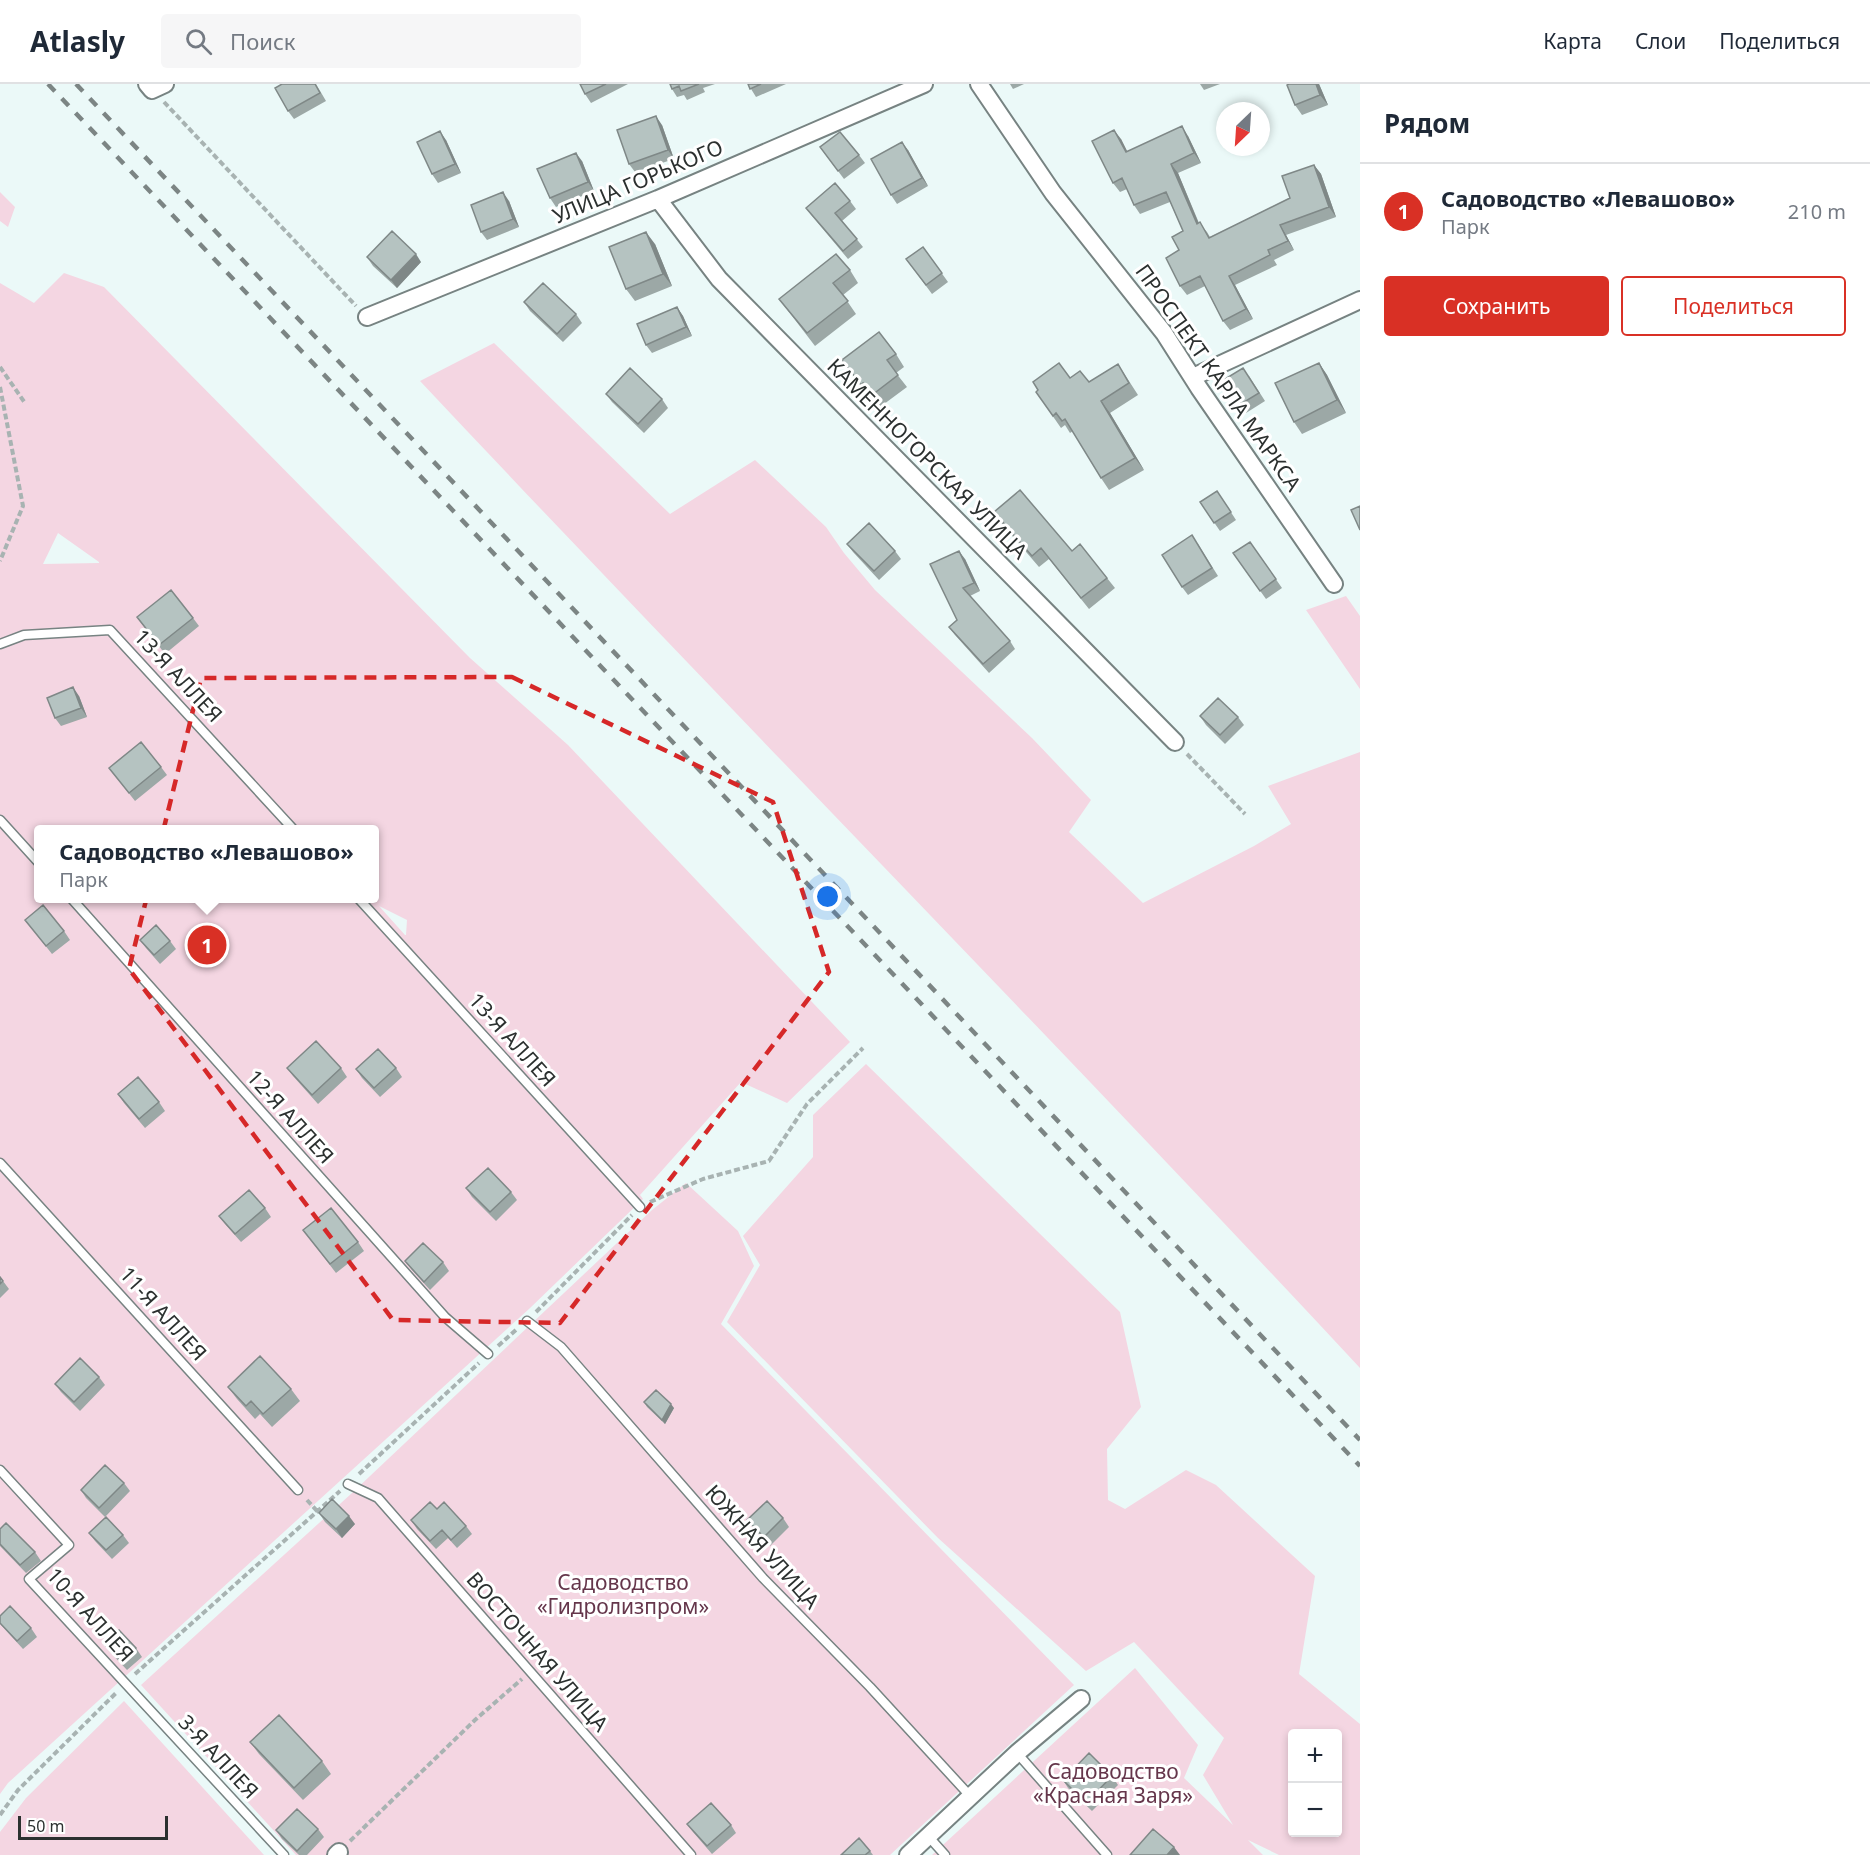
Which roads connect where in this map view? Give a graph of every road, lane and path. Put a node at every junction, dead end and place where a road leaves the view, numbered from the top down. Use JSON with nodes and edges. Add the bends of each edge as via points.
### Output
{"nodes":[{"id":1,"x":924,"y":84,"type":"edge"},
{"id":2,"x":980,"y":84,"type":"edge"},
{"id":3,"x":155,"y":86,"type":"edge"},
{"id":4,"x":658,"y":199,"type":"junction"},
{"id":5,"x":1360,"y":300,"type":"edge"},
{"id":6,"x":367,"y":317,"type":"joint"},
{"id":7,"x":0,"y":367,"type":"edge"},
{"id":8,"x":1193,"y":378,"type":"junction"},
{"id":9,"x":0,"y":387,"type":"edge"},
{"id":10,"x":25,"y":403,"type":"dead end"},
{"id":11,"x":0,"y":561,"type":"edge"},
{"id":12,"x":1334,"y":584,"type":"dead end"},
{"id":13,"x":0,"y":644,"type":"edge"},
{"id":14,"x":1175,"y":742,"type":"joint"},
{"id":15,"x":1245,"y":813,"type":"dead end"},
{"id":16,"x":0,"y":820,"type":"edge"},
{"id":17,"x":289,"y":825,"type":"edge"},
{"id":18,"x":34,"y":857,"type":"edge"},
{"id":19,"x":74,"y":903,"type":"edge"},
{"id":20,"x":362,"y":903,"type":"edge"},
{"id":21,"x":863,"y":1048,"type":"dead end"},
{"id":22,"x":0,"y":1163,"type":"edge"},
{"id":23,"x":640,"y":1207,"type":"junction"},
{"id":24,"x":527,"y":1321,"type":"junction"},
{"id":25,"x":488,"y":1354,"type":"junction"},
{"id":26,"x":0,"y":1470,"type":"edge"},
{"id":27,"x":348,"y":1484,"type":"junction"},
{"id":28,"x":298,"y":1490,"type":"dead end"},
{"id":29,"x":531,"y":1671,"type":"junction"},
{"id":30,"x":126,"y":1683,"type":"junction"},
{"id":31,"x":1081,"y":1699,"type":"dead end"},
{"id":32,"x":1017,"y":1753,"type":"junction"},
{"id":33,"x":971,"y":1797,"type":"junction"},
{"id":34,"x":0,"y":1815,"type":"edge"},
{"id":35,"x":928,"y":1836,"type":"junction"},
{"id":36,"x":337,"y":1853,"type":"edge"},
{"id":37,"x":284,"y":1855,"type":"edge"},
{"id":38,"x":691,"y":1855,"type":"edge"},
{"id":39,"x":908,"y":1855,"type":"edge"},
{"id":40,"x":945,"y":1855,"type":"edge"},
{"id":41,"x":1107,"y":1855,"type":"edge"}],
"edges":[{"from":1,"to":4,"type":"street","name":"УЛИЦА ГОРЬКОГО"},
{"from":2,"to":8,"type":"street","name":"ПРОСПЕКТ КАРЛА МАРКСА","via":[[1053,193],[1164,333]]},
{"from":3,"to":6,"type":"path"},
{"from":4,"to":6,"type":"street","name":"УЛИЦА ГОРЬКОГО"},
{"from":4,"to":14,"type":"street","name":"КАМЕННОГОРСКАЯ УЛИЦА","via":[[719,279]]},
{"from":5,"to":8,"type":"street"},
{"from":7,"to":10,"type":"path"},
{"from":8,"to":12,"type":"street","name":"ПРОСПЕКТ КАРЛА МАРКСА"},
{"from":9,"to":11,"type":"path","via":[[23,506]]},
{"from":13,"to":17,"type":"lane","name":"13-Я АЛЛЕЯ","via":[[24,635],[110,630]]},
{"from":14,"to":15,"type":"path"},
{"from":16,"to":18,"type":"lane"},
{"from":19,"to":25,"type":"lane","name":"12-Я АЛЛЕЯ","via":[[445,1317]]},
{"from":20,"to":23,"type":"lane","name":"13-Я АЛЛЕЯ"},
{"from":21,"to":23,"type":"path","via":[[807,1104],[769,1161],[703,1179]]},
{"from":22,"to":28,"type":"lane","name":"11-Я АЛЛЕЯ"},
{"from":23,"to":24,"type":"path"},
{"from":24,"to":25,"type":"path"},
{"from":24,"to":33,"type":"lane","name":"ЮЖНАЯ УЛИЦА","via":[[561,1347],[763,1578]]},
{"from":25,"to":27,"type":"path"},
{"from":26,"to":30,"type":"lane","name":"10-Я АЛЛЕЯ","via":[[69,1545],[29,1579]]},
{"from":27,"to":29,"type":"lane","name":"ВОСТОЧНАЯ УЛИЦА","via":[[378,1498]]},
{"from":27,"to":30,"type":"path"},
{"from":29,"to":36,"type":"path"},
{"from":29,"to":38,"type":"lane","name":"ВОСТОЧНАЯ УЛИЦА"},
{"from":30,"to":34,"type":"path","via":[[18,1790]]},
{"from":30,"to":37,"type":"lane","name":"3-Я АЛЛЕЯ"},
{"from":31,"to":32,"type":"street"},
{"from":32,"to":33,"type":"street"},
{"from":32,"to":41,"type":"lane"},
{"from":33,"to":35,"type":"street"},
{"from":35,"to":39,"type":"street"},
{"from":35,"to":40,"type":"lane"}]}
